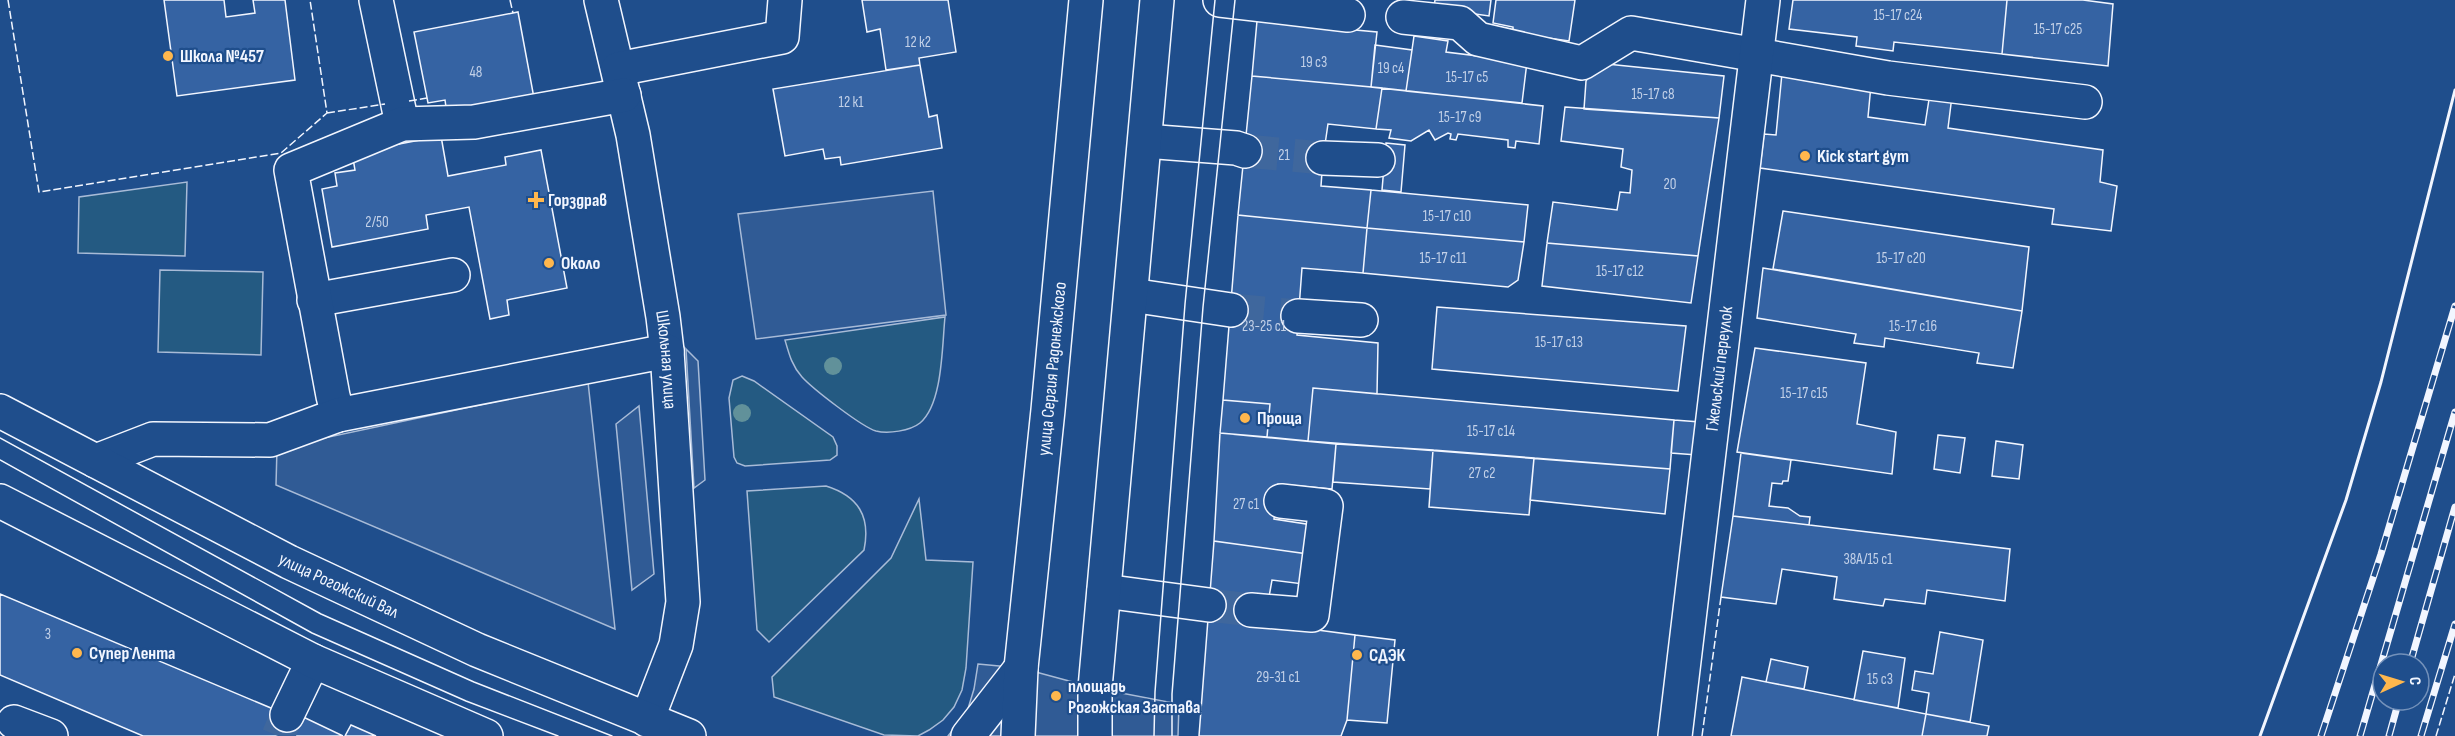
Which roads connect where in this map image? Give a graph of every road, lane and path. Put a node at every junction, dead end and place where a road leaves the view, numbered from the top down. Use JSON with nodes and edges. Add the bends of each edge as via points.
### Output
{"nodes":[{"id":1,"x":376,"y":0,"type":"edge"},
{"id":2,"x":601,"y":0,"type":"edge"},
{"id":3,"x":785,"y":0,"type":"edge"},
{"id":4,"x":1086,"y":0,"type":"edge"},
{"id":5,"x":1157,"y":0,"type":"edge"},
{"id":6,"x":1220,"y":0,"type":"edge"},
{"id":7,"x":1763,"y":0,"type":"edge"},
{"id":8,"x":1348,"y":15,"type":"dead end"},
{"id":9,"x":1403,"y":17,"type":"dead end"},
{"id":10,"x":1756,"y":56,"type":"junction"},
{"id":11,"x":618,"y":71,"type":"junction"},
{"id":12,"x":2085,"y":102,"type":"dead end"},
{"id":13,"x":402,"y":124,"type":"junction"},
{"id":14,"x":1145,"y":141,"type":"junction"},
{"id":15,"x":1245,"y":151,"type":"tunnel mouth"},
{"id":16,"x":1323,"y":158,"type":"tunnel mouth"},
{"id":17,"x":1378,"y":160,"type":"dead end"},
{"id":18,"x":453,"y":275,"type":"dead end"},
{"id":19,"x":1131,"y":295,"type":"junction"},
{"id":20,"x":314,"y":300,"type":"junction"},
{"id":21,"x":1231,"y":310,"type":"tunnel mouth"},
{"id":22,"x":1298,"y":316,"type":"tunnel mouth"},
{"id":23,"x":1360,"y":320,"type":"dead end"},
{"id":24,"x":667,"y":351,"type":"junction"},
{"id":25,"x":0,"y":411,"type":"edge"},
{"id":26,"x":338,"y":415,"type":"junction"},
{"id":27,"x":96,"y":461,"type":"junction"},
{"id":28,"x":0,"y":501,"type":"edge"},
{"id":29,"x":1281,"y":501,"type":"dead end"},
{"id":30,"x":1104,"y":591,"type":"junction"},
{"id":31,"x":1209,"y":605,"type":"tunnel mouth"},
{"id":32,"x":1251,"y":610,"type":"tunnel mouth"},
{"id":33,"x":313,"y":661,"type":"junction"},
{"id":34,"x":1021,"y":668,"type":"junction"},
{"id":35,"x":287,"y":715,"type":"tunnel mouth"},
{"id":36,"x":647,"y":720,"type":"junction"},
{"id":37,"x":14,"y":722,"type":"dead end"},
{"id":38,"x":51,"y":736,"type":"edge"},
{"id":39,"x":486,"y":736,"type":"edge"},
{"id":40,"x":689,"y":736,"type":"edge"},
{"id":41,"x":968,"y":736,"type":"edge"},
{"id":42,"x":1018,"y":736,"type":"edge"},
{"id":43,"x":1095,"y":736,"type":"edge"},
{"id":44,"x":1675,"y":736,"type":"edge"}],
"edges":[{"from":1,"to":13,"type":"main road"},
{"from":2,"to":11,"type":"main road","name":"Школьная улица"},
{"from":3,"to":11,"type":"main road","via":[[782,37]]},
{"from":4,"to":34,"type":"main road","name":"улица Сергия Радонежского"},
{"from":5,"to":14,"type":"main road"},
{"from":6,"to":8,"type":"main road"},
{"from":7,"to":10,"type":"main road","name":"Гжельский переулок"},
{"from":9,"to":10,"type":"main road","via":[[1460,23],[1478,39],[1582,63],[1631,33]]},
{"from":10,"to":12,"type":"main road","via":[[1888,78]]},
{"from":10,"to":44,"type":"main road","name":"Гжельский переулок"},
{"from":11,"to":13,"type":"main road","via":[[474,122]]},
{"from":11,"to":24,"type":"main road","name":"Школьная улица"},
{"from":13,"to":20,"type":"main road","via":[[291,170]]},
{"from":14,"to":15,"type":"main road"},
{"from":14,"to":19,"type":"main road"},
{"from":16,"to":17,"type":"main road"},
{"from":18,"to":20,"type":"main road"},
{"from":19,"to":21,"type":"main road"},
{"from":19,"to":30,"type":"main road"},
{"from":20,"to":26,"type":"main road"},
{"from":22,"to":23,"type":"main road"},
{"from":24,"to":26,"type":"main road"},
{"from":24,"to":36,"type":"main road","name":"Школьная улица","via":[[683,602],[676,645]]},
{"from":25,"to":27,"type":"main road","name":"улица Рогожский Вал"},
{"from":26,"to":27,"type":"main road","via":[[270,440],[153,439]]},
{"from":27,"to":36,"type":"main road","name":"улица Рогожский Вал","via":[[290,562],[477,650]]},
{"from":28,"to":33,"type":"main road"},
{"from":29,"to":32,"type":"main road","via":[[1326,506],[1312,615]]},
{"from":30,"to":31,"type":"main road"},
{"from":30,"to":43,"type":"main road"},
{"from":33,"to":35,"type":"main road"},
{"from":33,"to":39,"type":"main road"},
{"from":34,"to":41,"type":"main road"},
{"from":34,"to":42,"type":"main road","name":"улица Сергия Радонежского"},
{"from":36,"to":40,"type":"main road","name":"улица Рогожский Вал"},
{"from":37,"to":38,"type":"main road"}]}
